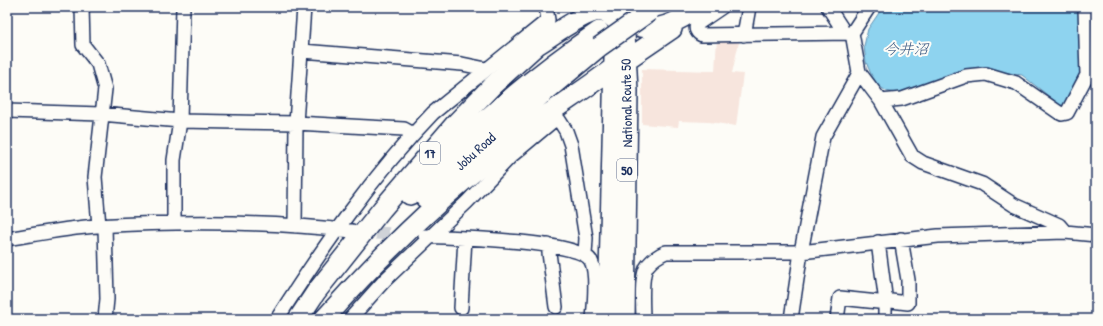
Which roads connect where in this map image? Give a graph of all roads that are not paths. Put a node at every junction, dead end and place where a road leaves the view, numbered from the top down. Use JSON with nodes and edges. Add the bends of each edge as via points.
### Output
{"nodes":[{"id":1,"x":82,"y":7,"type":"edge"},
{"id":2,"x":183,"y":7,"type":"edge"},
{"id":3,"x":304,"y":7,"type":"edge"},
{"id":4,"x":546,"y":7,"type":"edge"},
{"id":5,"x":582,"y":7,"type":"edge"},
{"id":6,"x":722,"y":7,"type":"edge"},
{"id":7,"x":749,"y":7,"type":"edge"},
{"id":8,"x":828,"y":7,"type":"edge"},
{"id":9,"x":870,"y":7,"type":"edge"},
{"id":10,"x":1085,"y":7,"type":"edge"},
{"id":11,"x":704,"y":9,"type":"edge"},
{"id":12,"x":629,"y":13,"type":"edge"},
{"id":13,"x":847,"y":33,"type":"junction"},
{"id":14,"x":744,"y":35,"type":"junction"},
{"id":15,"x":599,"y":39,"type":"junction"},
{"id":16,"x":537,"y":45,"type":"junction"},
{"id":17,"x":302,"y":51,"type":"junction"},
{"id":18,"x":620,"y":64,"type":"junction"},
{"id":19,"x":486,"y":69,"type":"junction"},
{"id":20,"x":859,"y":72,"type":"junction"},
{"id":21,"x":1091,"y":75,"type":"edge"},
{"id":22,"x":578,"y":94,"type":"junction"},
{"id":23,"x":881,"y":101,"type":"junction"},
{"id":24,"x":7,"y":111,"type":"edge"},
{"id":25,"x":101,"y":114,"type":"junction"},
{"id":26,"x":180,"y":121,"type":"junction"},
{"id":27,"x":613,"y":121,"type":"junction"},
{"id":28,"x":296,"y":123,"type":"junction"},
{"id":29,"x":413,"y":134,"type":"junction"},
{"id":30,"x":174,"y":223,"type":"junction"},
{"id":31,"x":102,"y":226,"type":"junction"},
{"id":32,"x":295,"y":226,"type":"junction"},
{"id":33,"x":337,"y":230,"type":"junction"},
{"id":34,"x":352,"y":231,"type":"tunnel mouth"},
{"id":35,"x":1065,"y":232,"type":"junction"},
{"id":36,"x":415,"y":235,"type":"tunnel mouth"},
{"id":37,"x":1096,"y":235,"type":"edge"},
{"id":38,"x":429,"y":236,"type":"junction"},
{"id":39,"x":465,"y":238,"type":"junction"},
{"id":40,"x":7,"y":239,"type":"edge"},
{"id":41,"x":902,"y":239,"type":"junction"},
{"id":42,"x":878,"y":242,"type":"junction"},
{"id":43,"x":548,"y":245,"type":"junction"},
{"id":44,"x":801,"y":252,"type":"junction"},
{"id":45,"x":585,"y":255,"type":"junction"},
{"id":46,"x":886,"y":302,"type":"junction"},
{"id":47,"x":556,"y":307,"type":"dead end"},
{"id":48,"x":461,"y":308,"type":"dead end"},
{"id":49,"x":105,"y":319,"type":"edge"},
{"id":50,"x":276,"y":319,"type":"edge"},
{"id":51,"x":298,"y":319,"type":"edge"},
{"id":52,"x":304,"y":319,"type":"edge"},
{"id":53,"x":316,"y":319,"type":"edge"},
{"id":54,"x":324,"y":319,"type":"edge"},
{"id":55,"x":350,"y":319,"type":"edge"},
{"id":56,"x":593,"y":319,"type":"edge"},
{"id":57,"x":608,"y":319,"type":"edge"},
{"id":58,"x":625,"y":319,"type":"edge"},
{"id":59,"x":643,"y":319,"type":"edge"},
{"id":60,"x":792,"y":319,"type":"edge"},
{"id":61,"x":838,"y":319,"type":"edge"},
{"id":62,"x":885,"y":319,"type":"edge"}],
"edges":[{"from":1,"to":25,"type":"street","via":[[83,45],[98,64],[105,89]]},
{"from":2,"to":26,"type":"street"},
{"from":3,"to":17,"type":"street"},
{"from":4,"to":19,"type":"street","via":[[548,20]]},
{"from":5,"to":16,"type":"highway","number":"17"},
{"from":6,"to":14,"type":"street","via":[[697,24],[698,34]]},
{"from":7,"to":14,"type":"street"},
{"from":8,"to":13,"type":"street"},
{"from":9,"to":13,"type":"street"},
{"from":10,"to":21,"type":"street"},
{"from":11,"to":12,"type":"highway","via":[[652,29],[637,26]]},
{"from":11,"to":18,"type":"highway"},
{"from":12,"to":15,"type":"highway","name":"Jobu Road","number":"17","bridge":true},
{"from":12,"to":16,"type":"highway","number":"17","via":[[591,13]]},
{"from":12,"to":18,"type":"highway","name":"National Route 50","number":"50"},
{"from":13,"to":14,"type":"street"},
{"from":13,"to":20,"type":"street"},
{"from":15,"to":52,"type":"highway","name":"Jobu Road","number":"17","via":[[515,94],[457,146],[416,188]]},
{"from":15,"to":53,"type":"highway","name":"Jobu Road","number":"17","via":[[448,176],[367,258]]},
{"from":16,"to":51,"type":"highway","number":"17","via":[[472,106],[438,144],[347,253]]},
{"from":17,"to":19,"type":"street","via":[[462,64]]},
{"from":17,"to":28,"type":"street"},
{"from":18,"to":22,"type":"highway"},
{"from":18,"to":27,"type":"highway","name":"National Route 50","number":"50"},
{"from":18,"to":58,"type":"highway","name":"National Route 50","number":"50","via":[[628,99]]},
{"from":19,"to":29,"type":"street","via":[[433,112]]},
{"from":20,"to":23,"type":"street"},
{"from":20,"to":44,"type":"street","via":[[823,137]]},
{"from":21,"to":23,"type":"street","via":[[1070,111],[1065,114],[1058,112],[1016,83],[986,74],[966,76],[902,99]]},
{"from":22,"to":27,"type":"highway","via":[[601,96],[609,106]]},
{"from":22,"to":54,"type":"highway","via":[[525,130],[454,189],[394,244]]},
{"from":23,"to":35,"type":"street","via":[[912,156],[923,163],[982,184],[1014,205],[1059,225]]},
{"from":24,"to":25,"type":"street"},
{"from":25,"to":26,"type":"street"},
{"from":25,"to":31,"type":"street","via":[[95,177]]},
{"from":26,"to":28,"type":"street"},
{"from":26,"to":30,"type":"street","via":[[174,160]]},
{"from":27,"to":57,"type":"highway","name":"National Route 50","number":"50"},
{"from":28,"to":29,"type":"street","via":[[404,129]]},
{"from":28,"to":32,"type":"street"},
{"from":29,"to":33,"type":"street"},
{"from":30,"to":31,"type":"street"},
{"from":30,"to":32,"type":"street"},
{"from":31,"to":40,"type":"street"},
{"from":31,"to":49,"type":"street","via":[[107,299]]},
{"from":32,"to":33,"type":"street"},
{"from":33,"to":34,"type":"street"},
{"from":33,"to":50,"type":"street"},
{"from":35,"to":37,"type":"street"},
{"from":35,"to":41,"type":"street"},
{"from":36,"to":38,"type":"street"},
{"from":38,"to":39,"type":"street"},
{"from":38,"to":45,"type":"street","via":[[467,202],[517,150],[557,120],[562,123],[571,145],[586,238]]},
{"from":38,"to":55,"type":"street"},
{"from":39,"to":43,"type":"street"},
{"from":39,"to":48,"type":"street"},
{"from":41,"to":42,"type":"street"},
{"from":41,"to":46,"type":"street","via":[[908,280],[908,303]]},
{"from":42,"to":44,"type":"street"},
{"from":42,"to":46,"type":"street"},
{"from":43,"to":45,"type":"street"},
{"from":43,"to":47,"type":"street"},
{"from":44,"to":59,"type":"street","via":[[666,252],[646,266]]},
{"from":44,"to":60,"type":"street"},
{"from":45,"to":56,"type":"street","via":[[591,261],[594,274]]},
{"from":46,"to":61,"type":"street","via":[[840,298]]},
{"from":46,"to":62,"type":"street"}]}
